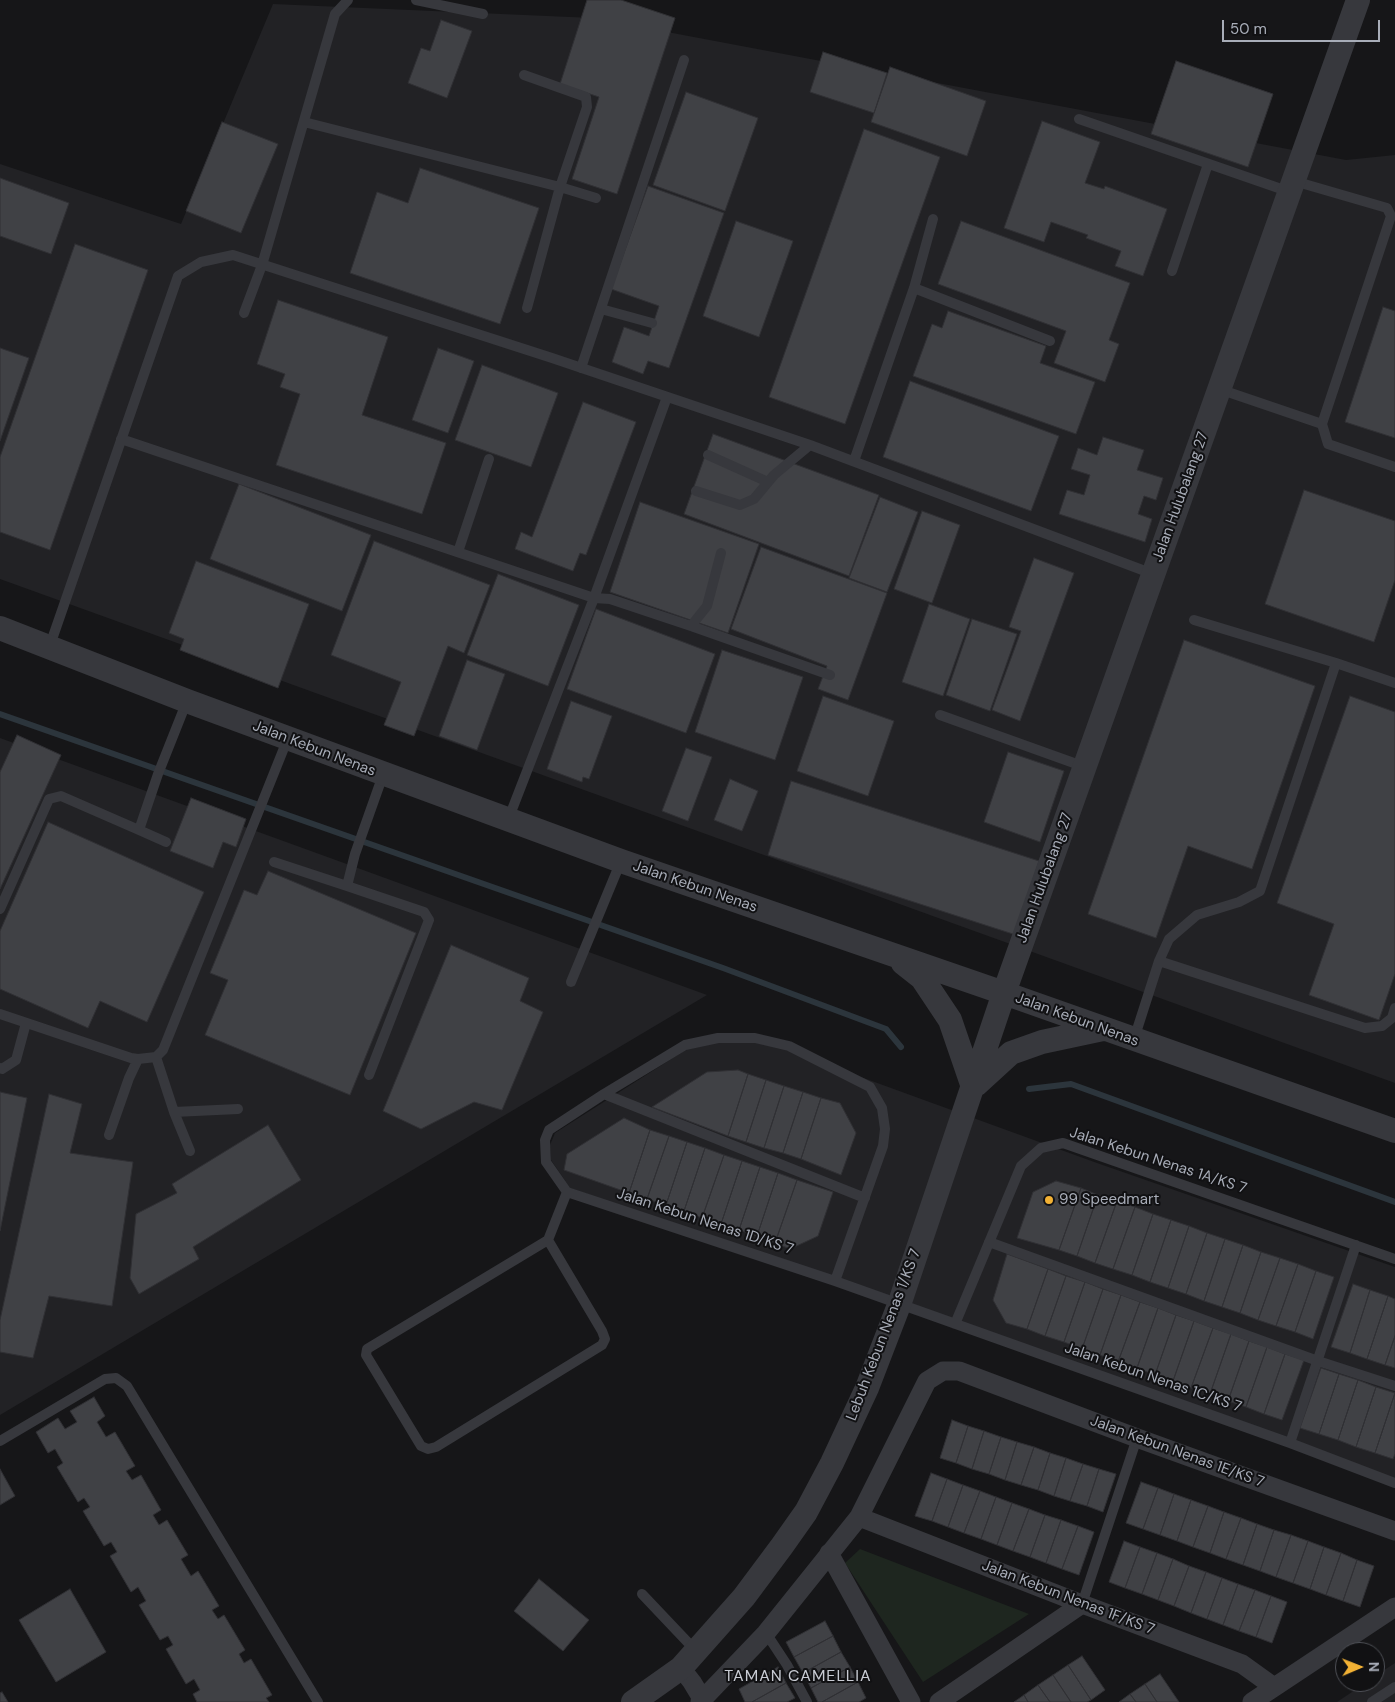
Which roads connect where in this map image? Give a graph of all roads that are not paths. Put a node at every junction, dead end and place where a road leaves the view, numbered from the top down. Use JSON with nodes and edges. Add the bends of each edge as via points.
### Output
{"nodes":[{"id":1,"x":348,"y":0,"type":"edge"},
{"id":2,"x":416,"y":0,"type":"edge"},
{"id":3,"x":1358,"y":0,"type":"edge"},
{"id":4,"x":483,"y":14,"type":"dead end"},
{"id":5,"x":684,"y":60,"type":"dead end"},
{"id":6,"x":524,"y":75,"type":"dead end"},
{"id":7,"x":1079,"y":119,"type":"dead end"},
{"id":8,"x":304,"y":122,"type":"junction"},
{"id":9,"x":1208,"y":164,"type":"junction"},
{"id":10,"x":1292,"y":186,"type":"junction"},
{"id":11,"x":560,"y":187,"type":"junction"},
{"id":12,"x":596,"y":198,"type":"dead end"},
{"id":13,"x":1393,"y":215,"type":"edge"},
{"id":14,"x":933,"y":219,"type":"dead end"},
{"id":15,"x":262,"y":265,"type":"junction"},
{"id":16,"x":1172,"y":271,"type":"dead end"},
{"id":17,"x":914,"y":288,"type":"junction"},
{"id":18,"x":527,"y":308,"type":"dead end"},
{"id":19,"x":601,"y":309,"type":"junction"},
{"id":20,"x":244,"y":313,"type":"dead end"},
{"id":21,"x":652,"y":323,"type":"dead end"},
{"id":22,"x":1050,"y":341,"type":"dead end"},
{"id":23,"x":581,"y":368,"type":"junction"},
{"id":24,"x":1219,"y":389,"type":"junction"},
{"id":25,"x":667,"y":397,"type":"junction"},
{"id":26,"x":1322,"y":424,"type":"junction"},
{"id":27,"x":121,"y":439,"type":"junction"},
{"id":28,"x":810,"y":445,"type":"junction"},
{"id":29,"x":708,"y":455,"type":"dead end"},
{"id":30,"x":489,"y":458,"type":"dead end"},
{"id":31,"x":854,"y":461,"type":"junction"},
{"id":32,"x":1395,"y":467,"type":"edge"},
{"id":33,"x":768,"y":482,"type":"junction"},
{"id":34,"x":696,"y":491,"type":"dead end"},
{"id":35,"x":458,"y":552,"type":"junction"},
{"id":36,"x":721,"y":553,"type":"dead end"},
{"id":37,"x":1154,"y":574,"type":"junction"},
{"id":38,"x":594,"y":598,"type":"junction"},
{"id":39,"x":1194,"y":620,"type":"dead end"},
{"id":40,"x":691,"y":626,"type":"junction"},
{"id":41,"x":0,"y":628,"type":"edge"},
{"id":42,"x":49,"y":648,"type":"junction"},
{"id":43,"x":1336,"y":663,"type":"junction"},
{"id":44,"x":830,"y":675,"type":"dead end"},
{"id":45,"x":1395,"y":683,"type":"edge"},
{"id":46,"x":186,"y":701,"type":"junction"},
{"id":47,"x":940,"y":715,"type":"dead end"},
{"id":48,"x":288,"y":738,"type":"junction"},
{"id":49,"x":1085,"y":767,"type":"junction"},
{"id":50,"x":383,"y":774,"type":"junction"},
{"id":51,"x":508,"y":820,"type":"junction"},
{"id":52,"x":139,"y":830,"type":"junction"},
{"id":53,"x":166,"y":842,"type":"dead end"},
{"id":54,"x":621,"y":861,"type":"junction"},
{"id":55,"x":274,"y":862,"type":"dead end"},
{"id":56,"x":347,"y":886,"type":"junction"},
{"id":57,"x":0,"y":908,"type":"edge"},
{"id":58,"x":895,"y":956,"type":"junction"},
{"id":59,"x":1160,"y":961,"type":"junction"},
{"id":60,"x":571,"y":982,"type":"dead end"},
{"id":61,"x":1004,"y":994,"type":"junction"},
{"id":62,"x":1395,"y":1008,"type":"edge"},
{"id":63,"x":0,"y":1014,"type":"edge"},
{"id":64,"x":26,"y":1023,"type":"junction"},
{"id":65,"x":1103,"y":1029,"type":"junction"},
{"id":66,"x":1134,"y":1040,"type":"junction"},
{"id":67,"x":156,"y":1057,"type":"junction"},
{"id":68,"x":138,"y":1059,"type":"junction"},
{"id":69,"x":0,"y":1068,"type":"edge"},
{"id":70,"x":369,"y":1075,"type":"dead end"},
{"id":71,"x":977,"y":1075,"type":"junction"},
{"id":72,"x":604,"y":1094,"type":"junction"},
{"id":73,"x":238,"y":1109,"type":"dead end"},
{"id":74,"x":174,"y":1112,"type":"junction"},
{"id":75,"x":1395,"y":1131,"type":"edge"},
{"id":76,"x":109,"y":1136,"type":"dead end"},
{"id":77,"x":190,"y":1151,"type":"dead end"},
{"id":78,"x":567,"y":1192,"type":"junction"},
{"id":79,"x":865,"y":1198,"type":"junction"},
{"id":80,"x":548,"y":1240,"type":"junction"},
{"id":81,"x":989,"y":1242,"type":"junction"},
{"id":82,"x":1356,"y":1245,"type":"junction"},
{"id":83,"x":1395,"y":1259,"type":"edge"},
{"id":84,"x":834,"y":1282,"type":"junction"},
{"id":85,"x":899,"y":1304,"type":"junction"},
{"id":86,"x":955,"y":1324,"type":"junction"},
{"id":87,"x":1318,"y":1361,"type":"junction"},
{"id":88,"x":1395,"y":1386,"type":"edge"},
{"id":89,"x":1137,"y":1438,"type":"junction"},
{"id":90,"x":0,"y":1441,"type":"edge"},
{"id":91,"x":1290,"y":1443,"type":"junction"},
{"id":92,"x":1395,"y":1483,"type":"edge"},
{"id":93,"x":859,"y":1517,"type":"junction"},
{"id":94,"x":1395,"y":1531,"type":"edge"},
{"id":95,"x":829,"y":1553,"type":"junction"},
{"id":96,"x":642,"y":1594,"type":"dead end"},
{"id":97,"x":1082,"y":1604,"type":"junction"},
{"id":98,"x":1395,"y":1607,"type":"edge"},
{"id":99,"x":766,"y":1633,"type":"junction"},
{"id":100,"x":689,"y":1659,"type":"junction"},
{"id":101,"x":1274,"y":1687,"type":"junction"},
{"id":102,"x":1395,"y":1687,"type":"edge"},
{"id":103,"x":702,"y":1701,"type":"edge"},
{"id":104,"x":318,"y":1702,"type":"edge"},
{"id":105,"x":633,"y":1702,"type":"edge"},
{"id":106,"x":806,"y":1702,"type":"edge"},
{"id":107,"x":911,"y":1702,"type":"edge"},
{"id":108,"x":939,"y":1702,"type":"edge"},
{"id":109,"x":1252,"y":1702,"type":"edge"},
{"id":110,"x":1372,"y":1702,"type":"edge"}],
"edges":[{"from":1,"to":8,"type":"lane","via":[[335,14]]},
{"from":2,"to":4,"type":"lane"},
{"from":3,"to":10,"type":"street","name":"Jalan Hulubalang 27"},
{"from":5,"to":19,"type":"lane"},
{"from":6,"to":11,"type":"lane","via":[[586,97],[586,107]]},
{"from":7,"to":9,"type":"lane"},
{"from":8,"to":11,"type":"lane"},
{"from":8,"to":15,"type":"lane"},
{"from":9,"to":10,"type":"lane"},
{"from":9,"to":16,"type":"lane"},
{"from":10,"to":13,"type":"lane","via":[[1387,208]]},
{"from":10,"to":24,"type":"street","name":"Jalan Hulubalang 27"},
{"from":11,"to":12,"type":"lane"},
{"from":11,"to":18,"type":"lane"},
{"from":13,"to":26,"type":"lane"},
{"from":14,"to":17,"type":"lane"},
{"from":15,"to":20,"type":"lane"},
{"from":15,"to":23,"type":"lane"},
{"from":15,"to":27,"type":"lane","via":[[233,255],[201,262],[178,276]]},
{"from":17,"to":22,"type":"lane"},
{"from":17,"to":31,"type":"lane"},
{"from":19,"to":21,"type":"lane"},
{"from":19,"to":23,"type":"lane"},
{"from":23,"to":25,"type":"lane"},
{"from":24,"to":26,"type":"lane"},
{"from":24,"to":37,"type":"street","name":"Jalan Hulubalang 27"},
{"from":25,"to":28,"type":"lane"},
{"from":25,"to":38,"type":"lane"},
{"from":26,"to":32,"type":"lane","via":[[1328,444]]},
{"from":27,"to":35,"type":"lane"},
{"from":27,"to":42,"type":"lane"},
{"from":28,"to":31,"type":"lane"},
{"from":28,"to":33,"type":"lane"},
{"from":29,"to":33,"type":"lane"},
{"from":30,"to":35,"type":"lane"},
{"from":31,"to":37,"type":"lane"},
{"from":33,"to":34,"type":"lane","via":[[754,500],[740,505]]},
{"from":35,"to":38,"type":"lane"},
{"from":36,"to":40,"type":"lane","via":[[707,606]]},
{"from":37,"to":49,"type":"street","name":"Jalan Hulubalang 27"},
{"from":38,"to":40,"type":"lane","via":[[610,599]]},
{"from":38,"to":51,"type":"lane"},
{"from":39,"to":43,"type":"lane"},
{"from":40,"to":44,"type":"lane"},
{"from":41,"to":42,"type":"street","name":"Jalan Kebun Nenas"},
{"from":42,"to":46,"type":"street","name":"Jalan Kebun Nenas"},
{"from":43,"to":45,"type":"lane"},
{"from":43,"to":59,"type":"lane","via":[[1260,891],[1239,902],[1197,915],[1168,939]]},
{"from":46,"to":48,"type":"street","name":"Jalan Kebun Nenas"},
{"from":46,"to":52,"type":"lane"},
{"from":47,"to":49,"type":"lane"},
{"from":48,"to":50,"type":"street","name":"Jalan Kebun Nenas"},
{"from":48,"to":67,"type":"lane","via":[[163,1050]]},
{"from":49,"to":61,"type":"street","name":"Jalan Hulubalang 27"},
{"from":50,"to":51,"type":"street","name":"Jalan Kebun Nenas"},
{"from":50,"to":56,"type":"lane"},
{"from":51,"to":54,"type":"street","name":"Jalan Kebun Nenas"},
{"from":52,"to":53,"type":"lane"},
{"from":52,"to":57,"type":"lane","via":[[61,796],[49,799]]},
{"from":54,"to":58,"type":"street","name":"Jalan Kebun Nenas"},
{"from":54,"to":60,"type":"lane"},
{"from":55,"to":56,"type":"lane"},
{"from":56,"to":70,"type":"lane","via":[[424,912],[429,920]]},
{"from":58,"to":61,"type":"street","name":"Jalan Kebun Nenas"},
{"from":58,"to":71,"type":"street","via":[[922,978],[950,1020]]},
{"from":59,"to":62,"type":"lane","via":[[1366,1028],[1382,1026],[1392,1018]]},
{"from":59,"to":66,"type":"lane"},
{"from":61,"to":65,"type":"street","name":"Jalan Kebun Nenas"},
{"from":61,"to":71,"type":"street","name":"Lebuh Kebun Nenas 1/KS 7"},
{"from":63,"to":64,"type":"lane"},
{"from":64,"to":68,"type":"lane"},
{"from":64,"to":69,"type":"lane","via":[[16,1060]]},
{"from":65,"to":66,"type":"street","name":"Jalan Kebun Nenas"},
{"from":65,"to":71,"type":"street","via":[[1011,1052]]},
{"from":66,"to":75,"type":"street","name":"Jalan Kebun Nenas"},
{"from":67,"to":68,"type":"lane"},
{"from":67,"to":74,"type":"lane"},
{"from":68,"to":76,"type":"lane"},
{"from":71,"to":85,"type":"street","name":"Lebuh Kebun Nenas 1/KS 7"},
{"from":72,"to":78,"type":"lane","via":[[549,1130],[545,1140],[546,1162]]},
{"from":72,"to":79,"type":"lane"},
{"from":72,"to":79,"type":"lane","via":[[685,1045],[718,1038],[755,1038],[789,1046],[870,1087],[882,1108],[886,1129],[883,1146]]},
{"from":73,"to":74,"type":"lane"},
{"from":74,"to":77,"type":"lane"},
{"from":78,"to":80,"type":"lane"},
{"from":78,"to":84,"type":"lane","name":"Jalan Kebun Nenas 1D/KS 7"},
{"from":79,"to":84,"type":"lane"},
{"from":80,"to":80,"type":"lane","via":[[367,1349],[366,1355],[421,1446],[428,1449],[436,1447],[602,1345],[605,1339],[602,1331]]},
{"from":81,"to":82,"type":"lane","name":"Jalan Kebun Nenas 1A/KS 7","via":[[1021,1166],[1041,1148],[1063,1143]]},
{"from":81,"to":86,"type":"lane","name":"Jalan Kebun Nenas 1A/KS 7"},
{"from":81,"to":87,"type":"lane"},
{"from":82,"to":83,"type":"lane","name":"Jalan Kebun Nenas 1A/KS 7"},
{"from":82,"to":87,"type":"lane"},
{"from":84,"to":85,"type":"lane","name":"Jalan Kebun Nenas 1D/KS 7"},
{"from":85,"to":86,"type":"lane","name":"Jalan Kebun Nenas 1C/KS 7"},
{"from":85,"to":100,"type":"street","name":"Lebuh Kebun Nenas 1/KS 7","via":[[867,1388],[806,1512],[744,1597]]},
{"from":86,"to":91,"type":"lane","name":"Jalan Kebun Nenas 1C/KS 7"},
{"from":87,"to":88,"type":"lane"},
{"from":87,"to":91,"type":"lane"},
{"from":89,"to":93,"type":"street","name":"Jalan Kebun Nenas 1E/KS 7","via":[[959,1371],[943,1371],[927,1381]]},
{"from":89,"to":94,"type":"street","name":"Jalan Kebun Nenas 1E/KS 7"},
{"from":89,"to":97,"type":"lane"},
{"from":90,"to":104,"type":"lane","via":[[105,1379],[116,1378],[128,1386]]},
{"from":91,"to":92,"type":"lane","name":"Jalan Kebun Nenas 1C/KS 7"},
{"from":93,"to":95,"type":"street"},
{"from":93,"to":97,"type":"street","name":"Jalan Kebun Nenas 1F/KS 7"},
{"from":95,"to":99,"type":"street"},
{"from":95,"to":107,"type":"street"},
{"from":96,"to":100,"type":"lane"},
{"from":97,"to":101,"type":"street","name":"Jalan Kebun Nenas 1F/KS 7","via":[[1242,1664]]},
{"from":97,"to":108,"type":"street"},
{"from":98,"to":101,"type":"street"},
{"from":99,"to":103,"type":"street"},
{"from":99,"to":106,"type":"lane"},
{"from":100,"to":103,"type":"street","via":[[692,1682]]},
{"from":100,"to":105,"type":"street","name":"Lebuh Kebun Nenas 1/KS 7"},
{"from":101,"to":109,"type":"street"},
{"from":102,"to":110,"type":"lane"}]}
